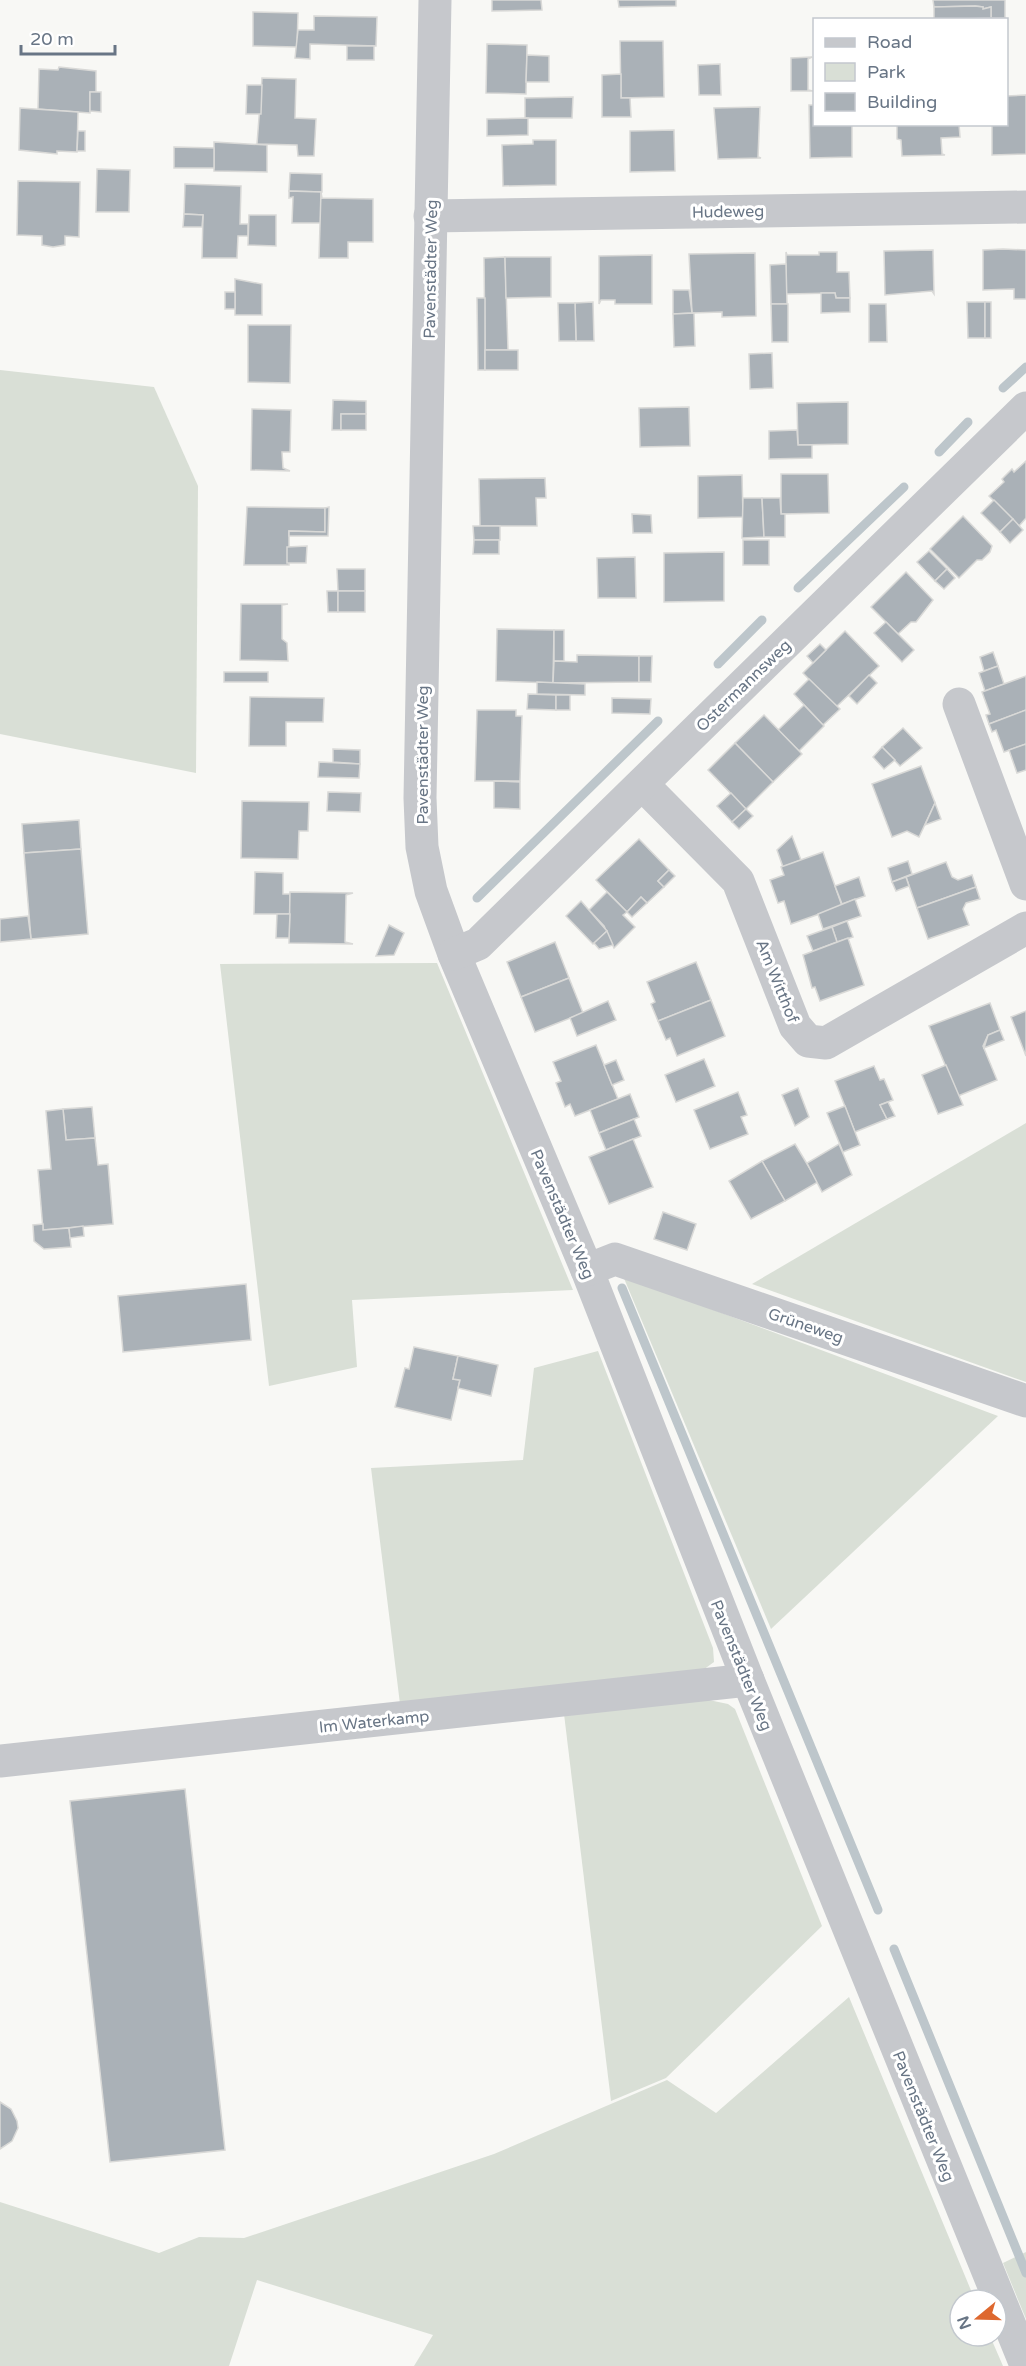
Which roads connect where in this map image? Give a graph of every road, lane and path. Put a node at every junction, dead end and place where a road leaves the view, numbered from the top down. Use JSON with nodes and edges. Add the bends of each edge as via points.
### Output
{"nodes":[{"id":1,"x":435,"y":0,"type":"edge"},
{"id":2,"x":1026,"y":207,"type":"edge"},
{"id":3,"x":430,"y":216,"type":"junction"},
{"id":4,"x":1026,"y":408,"type":"edge"},
{"id":5,"x":959,"y":704,"type":"dead end"},
{"id":6,"x":642,"y":784,"type":"junction"},
{"id":7,"x":1026,"y":884,"type":"edge"},
{"id":8,"x":1026,"y":928,"type":"edge"},
{"id":9,"x":454,"y":954,"type":"junction"},
{"id":10,"x":587,"y":1270,"type":"junction"},
{"id":11,"x":1026,"y":1401,"type":"edge"},
{"id":12,"x":748,"y":1680,"type":"junction"},
{"id":13,"x":0,"y":1761,"type":"edge"},
{"id":14,"x":1026,"y":2365,"type":"edge"}],
"edges":[{"from":1,"to":3,"type":"street","name":"Pavenstädter Weg"},
{"from":2,"to":3,"type":"street","name":"Hudeweg"},
{"from":3,"to":9,"type":"street","name":"Pavenstädter Weg","via":[[422,847],[431,891]]},
{"from":4,"to":6,"type":"street","name":"Ostermannsweg"},
{"from":5,"to":7,"type":"street"},
{"from":6,"to":8,"type":"street","name":"Am Witthof","via":[[738,882],[795,1026],[808,1041],[826,1043]]},
{"from":6,"to":9,"type":"street","name":"Ostermannsweg","via":[[477,944]]},
{"from":9,"to":10,"type":"street","name":"Pavenstädter Weg"},
{"from":10,"to":11,"type":"street","name":"Grüneweg","via":[[615,1259]]},
{"from":10,"to":12,"type":"street","name":"Pavenstädter Weg"},
{"from":12,"to":13,"type":"street","name":"Im Waterkamp"},
{"from":12,"to":14,"type":"street","name":"Pavenstädter Weg"}]}
